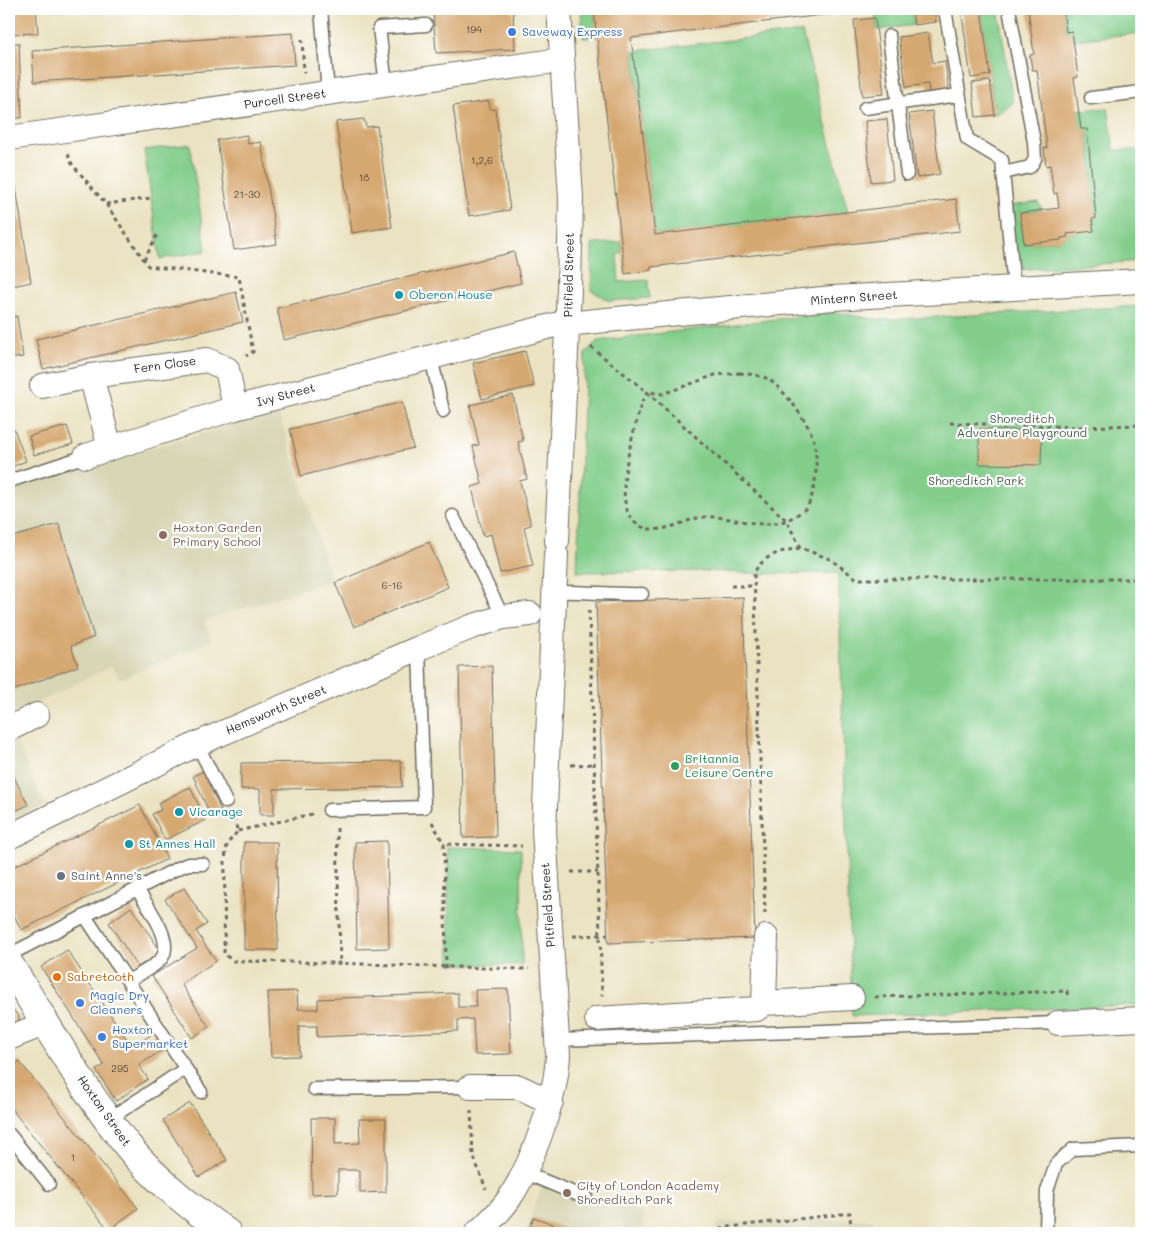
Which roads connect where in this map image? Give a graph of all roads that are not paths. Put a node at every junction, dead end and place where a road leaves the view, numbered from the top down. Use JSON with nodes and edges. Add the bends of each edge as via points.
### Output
{"nodes":[{"id":1,"x":321,"y":9,"type":"edge"},
{"id":2,"x":559,"y":9,"type":"edge"},
{"id":3,"x":945,"y":9,"type":"edge"},
{"id":4,"x":1009,"y":9,"type":"edge"},
{"id":5,"x":426,"y":26,"type":"dead end"},
{"id":6,"x":889,"y":36,"type":"dead end"},
{"id":7,"x":561,"y":60,"type":"junction"},
{"id":8,"x":386,"y":85,"type":"junction"},
{"id":9,"x":1141,"y":92,"type":"edge"},
{"id":10,"x":317,"y":94,"type":"junction"},
{"id":11,"x":959,"y":95,"type":"junction"},
{"id":12,"x":1091,"y":98,"type":"dead end"},
{"id":13,"x":897,"y":104,"type":"junction"},
{"id":14,"x":865,"y":108,"type":"dead end"},
{"id":15,"x":9,"y":138,"type":"edge"},
{"id":16,"x":1003,"y":173,"type":"junction"},
{"id":17,"x":907,"y":174,"type":"dead end"},
{"id":18,"x":1141,"y":281,"type":"edge"},
{"id":19,"x":1014,"y":289,"type":"junction"},
{"id":20,"x":568,"y":324,"type":"junction"},
{"id":21,"x":431,"y":357,"type":"junction"},
{"id":22,"x":91,"y":376,"type":"junction"},
{"id":23,"x":42,"y":386,"type":"dead end"},
{"id":24,"x":235,"y":408,"type":"junction"},
{"id":25,"x":443,"y":411,"type":"dead end"},
{"id":26,"x":110,"y":448,"type":"junction"},
{"id":27,"x":86,"y":456,"type":"joint"},
{"id":28,"x":9,"y":481,"type":"edge"},
{"id":29,"x":453,"y":516,"type":"dead end"},
{"id":30,"x":642,"y":594,"type":"dead end"},
{"id":31,"x":555,"y":603,"type":"junction"},
{"id":32,"x":530,"y":614,"type":"joint"},
{"id":33,"x":503,"y":617,"type":"junction"},
{"id":34,"x":419,"y":648,"type":"junction"},
{"id":35,"x":38,"y":715,"type":"dead end"},
{"id":36,"x":9,"y":729,"type":"edge"},
{"id":37,"x":197,"y":744,"type":"junction"},
{"id":38,"x":226,"y":802,"type":"road end"},
{"id":39,"x":333,"y":810,"type":"road end"},
{"id":40,"x":9,"y":837,"type":"edge"},
{"id":41,"x":203,"y":864,"type":"dead end"},
{"id":42,"x":137,"y":889,"type":"junction"},
{"id":43,"x":85,"y":916,"type":"junction"},
{"id":44,"x":766,"y":930,"type":"road end"},
{"id":45,"x":9,"y":956,"type":"edge"},
{"id":46,"x":9,"y":964,"type":"edge"},
{"id":47,"x":128,"y":981,"type":"junction"},
{"id":48,"x":852,"y":998,"type":"road end"},
{"id":49,"x":764,"y":1004,"type":"junction"},
{"id":50,"x":600,"y":1019,"type":"road end"},
{"id":51,"x":1141,"y":1019,"type":"edge"},
{"id":52,"x":1063,"y":1022,"type":"joint"},
{"id":53,"x":46,"y":1024,"type":"junction"},
{"id":54,"x":9,"y":1038,"type":"edge"},
{"id":55,"x":557,"y":1040,"type":"junction"},
{"id":56,"x":185,"y":1068,"type":"junction"},
{"id":57,"x":470,"y":1087,"type":"joint"},
{"id":58,"x":314,"y":1089,"type":"dead end"},
{"id":59,"x":201,"y":1092,"type":"dead end"},
{"id":60,"x":552,"y":1102,"type":"junction"},
{"id":61,"x":109,"y":1119,"type":"junction"},
{"id":62,"x":9,"y":1134,"type":"edge"},
{"id":63,"x":1141,"y":1146,"type":"edge"},
{"id":64,"x":523,"y":1172,"type":"junction"},
{"id":65,"x":49,"y":1184,"type":"dead end"},
{"id":66,"x":586,"y":1198,"type":"dead end"},
{"id":67,"x":227,"y":1233,"type":"edge"},
{"id":68,"x":477,"y":1233,"type":"edge"},
{"id":69,"x":1046,"y":1233,"type":"edge"}],
"edges":[{"from":1,"to":10,"type":"lane"},
{"from":2,"to":7,"type":"street","name":"Pitfield Street"},
{"from":3,"to":11,"type":"lane"},
{"from":4,"to":16,"type":"lane","via":[[1035,159],[1030,167]]},
{"from":5,"to":8,"type":"lane","via":[[379,28]]},
{"from":6,"to":13,"type":"lane"},
{"from":7,"to":8,"type":"street","name":"Purcell Street"},
{"from":7,"to":20,"type":"street","name":"Pitfield Street","via":[[571,198]]},
{"from":8,"to":10,"type":"street","name":"Purcell Street"},
{"from":9,"to":12,"type":"lane"},
{"from":10,"to":15,"type":"street","name":"Purcell Street"},
{"from":11,"to":13,"type":"lane"},
{"from":11,"to":16,"type":"lane","via":[[967,139],[1002,160]]},
{"from":13,"to":14,"type":"lane"},
{"from":13,"to":17,"type":"lane"},
{"from":16,"to":19,"type":"lane"},
{"from":18,"to":19,"type":"street","name":"Mintern Street"},
{"from":19,"to":20,"type":"street","name":"Mintern Street","via":[[833,298]]},
{"from":20,"to":21,"type":"street","name":"Ivy Street"},
{"from":20,"to":31,"type":"street","name":"Pitfield Street"},
{"from":21,"to":24,"type":"street","name":"Ivy Street"},
{"from":21,"to":25,"type":"lane"},
{"from":22,"to":23,"type":"street","name":"Fern Close"},
{"from":22,"to":24,"type":"street","name":"Fern Close","via":[[207,360],[227,368]]},
{"from":22,"to":26,"type":"street"},
{"from":24,"to":26,"type":"street","name":"Ivy Street"},
{"from":26,"to":27,"type":"street","name":"Ivy Street"},
{"from":27,"to":28,"type":"lane","name":"Ivy Street"},
{"from":29,"to":33,"type":"lane"},
{"from":30,"to":31,"type":"lane","name":"Hemsworth Street","via":[[588,592]]},
{"from":31,"to":32,"type":"lane","name":"Hemsworth Street"},
{"from":31,"to":55,"type":"street","name":"Pitfield Street","via":[[544,847]]},
{"from":32,"to":33,"type":"street","name":"Hemsworth Street"},
{"from":33,"to":34,"type":"street","name":"Hemsworth Street","via":[[471,626]]},
{"from":34,"to":37,"type":"street","name":"Hemsworth Street"},
{"from":34,"to":39,"type":"lane","via":[[424,808]]},
{"from":35,"to":36,"type":"street"},
{"from":37,"to":38,"type":"lane"},
{"from":37,"to":40,"type":"street","name":"Hemsworth Street"},
{"from":41,"to":42,"type":"lane","via":[[176,868]]},
{"from":42,"to":43,"type":"lane"},
{"from":42,"to":47,"type":"lane","via":[[164,936],[166,946],[159,962]]},
{"from":43,"to":45,"type":"lane"},
{"from":43,"to":47,"type":"lane"},
{"from":44,"to":49,"type":"street"},
{"from":46,"to":53,"type":"street","name":"Hoxton Street"},
{"from":47,"to":56,"type":"lane"},
{"from":48,"to":49,"type":"street"},
{"from":49,"to":50,"type":"street","via":[[757,1009]]},
{"from":51,"to":52,"type":"street"},
{"from":52,"to":55,"type":"lane"},
{"from":53,"to":54,"type":"street"},
{"from":53,"to":61,"type":"street","name":"Hoxton Street"},
{"from":55,"to":60,"type":"street","name":"Pitfield Street","via":[[557,1080]]},
{"from":56,"to":59,"type":"lane"},
{"from":56,"to":61,"type":"lane"},
{"from":57,"to":58,"type":"lane"},
{"from":57,"to":60,"type":"street","via":[[519,1087]]},
{"from":60,"to":64,"type":"street","name":"Pitfield Street"},
{"from":61,"to":67,"type":"street","name":"Hoxton Street","via":[[140,1159]]},
{"from":62,"to":65,"type":"lane"},
{"from":63,"to":69,"type":"lane","via":[[1074,1148],[1056,1164],[1047,1191]]},
{"from":64,"to":66,"type":"lane"},
{"from":64,"to":68,"type":"street","name":"Pitfield Street","via":[[501,1210]]}]}
